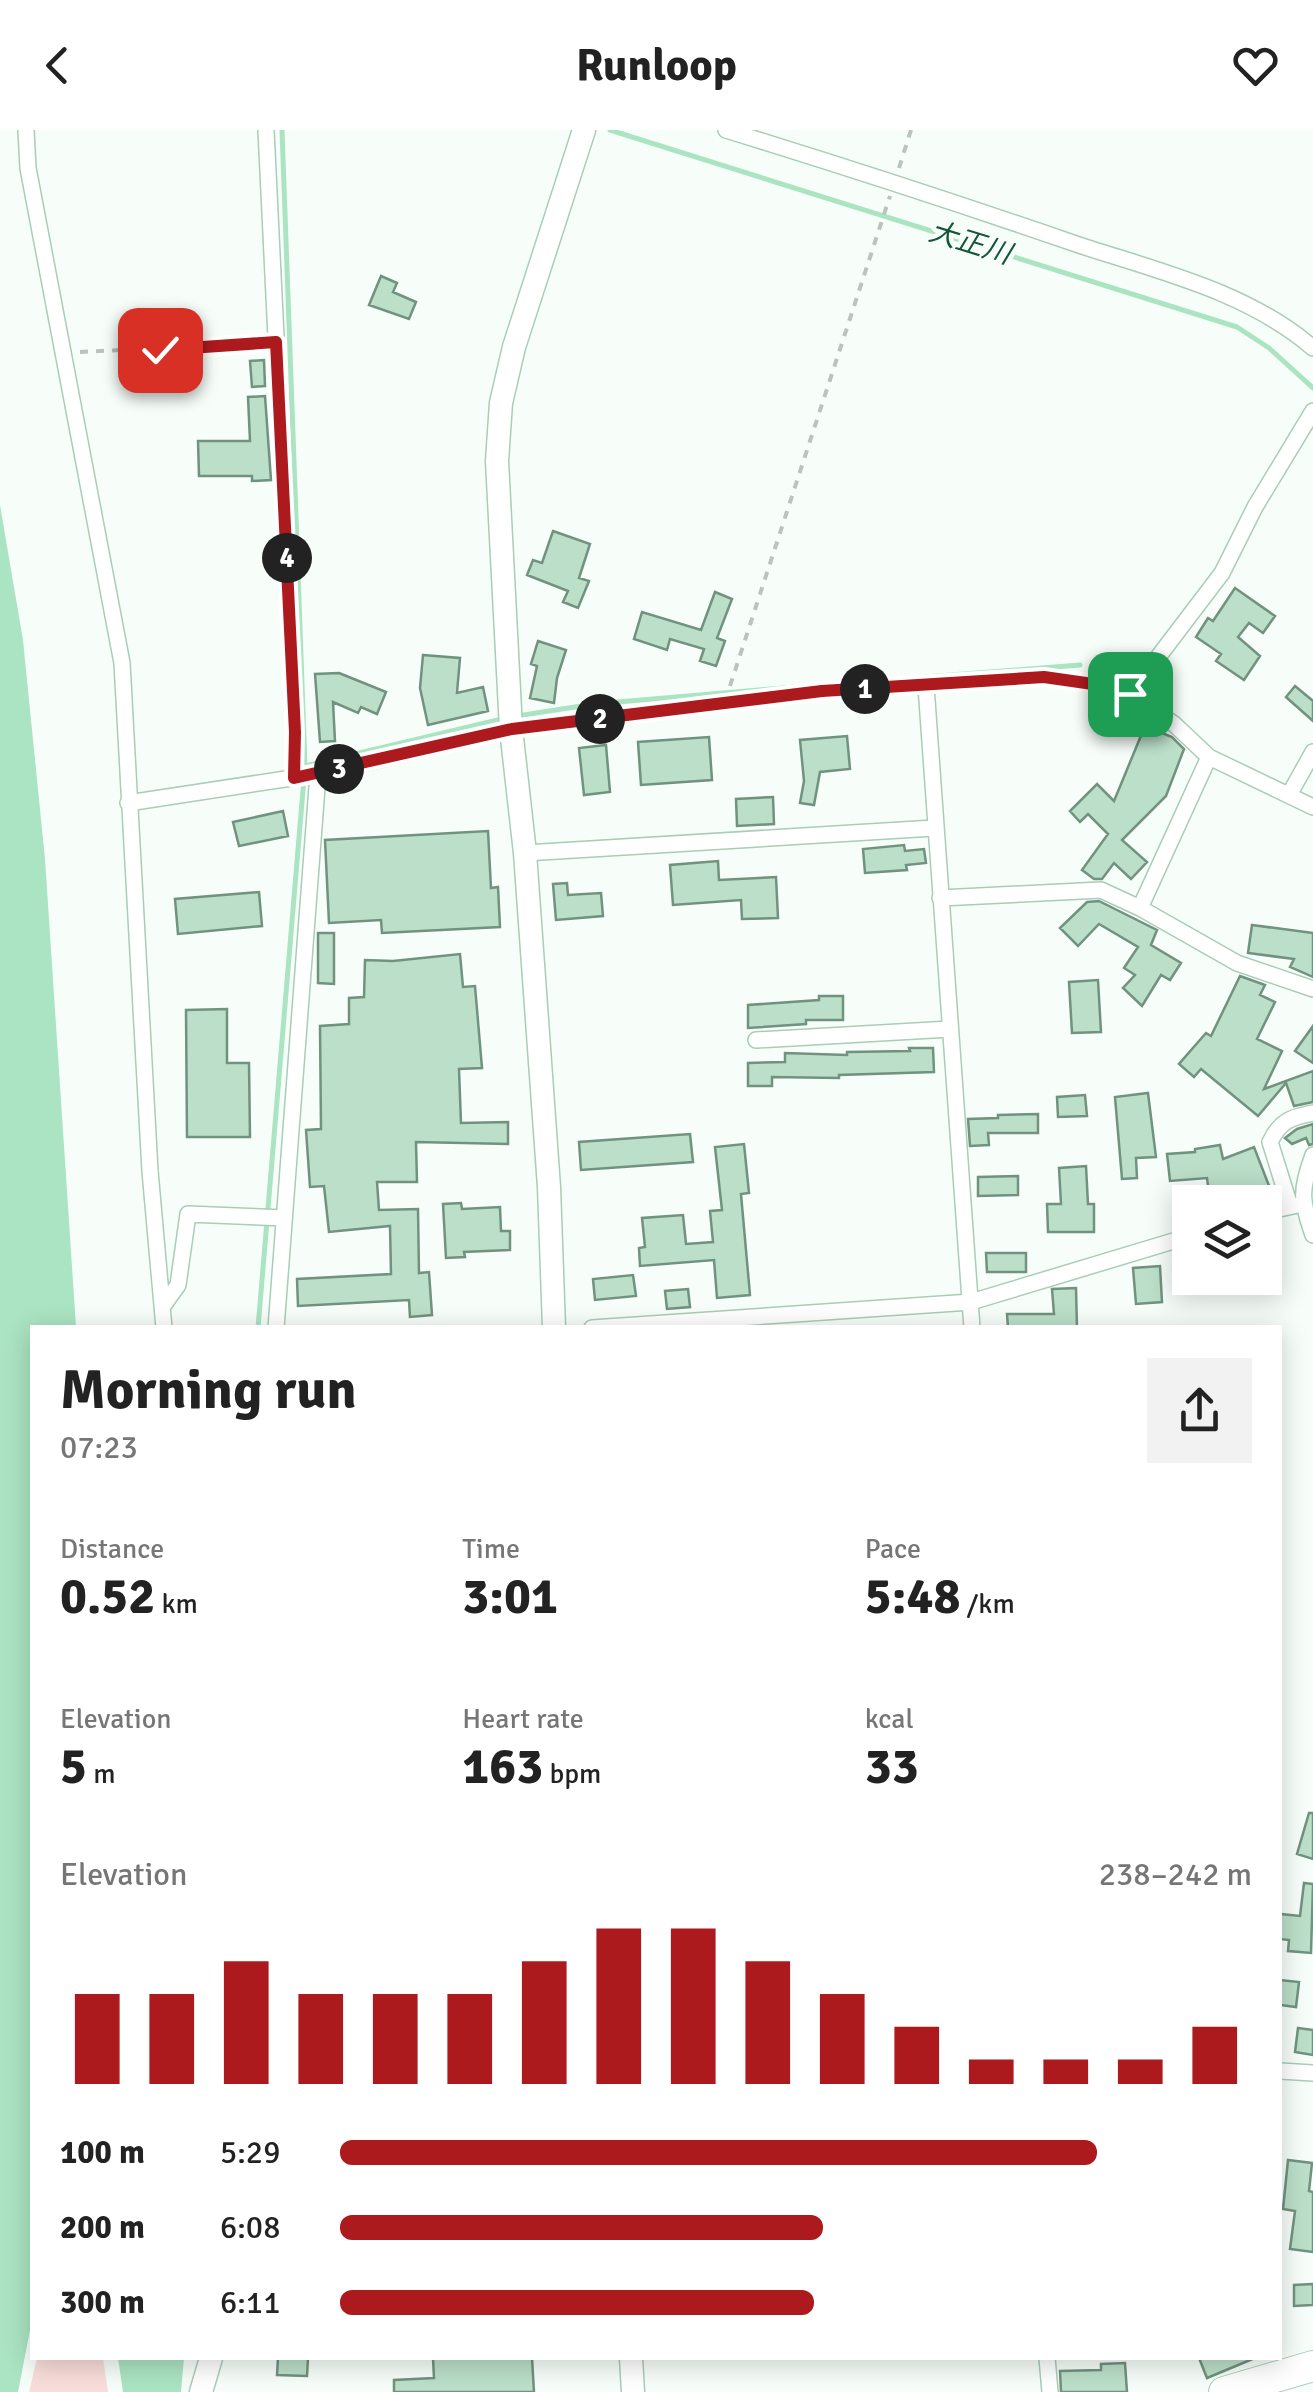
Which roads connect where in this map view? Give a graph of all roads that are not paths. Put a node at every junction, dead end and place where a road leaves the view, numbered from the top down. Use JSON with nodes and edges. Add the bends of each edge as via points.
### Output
{"nodes":[{"id":1,"x":26,"y":130,"type":"edge"},
{"id":2,"x":266,"y":130,"type":"edge"},
{"id":3,"x":726,"y":130,"type":"edge"},
{"id":4,"x":583,"y":132,"type":"edge"},
{"id":5,"x":1313,"y":348,"type":"edge"},
{"id":6,"x":1313,"y":411,"type":"edge"},
{"id":7,"x":926,"y":686,"type":"junction"},
{"id":8,"x":1130,"y":694,"type":"junction"},
{"id":9,"x":512,"y":729,"type":"junction"},
{"id":10,"x":1313,"y":752,"type":"edge"},
{"id":11,"x":1209,"y":756,"type":"junction"},
{"id":12,"x":318,"y":774,"type":"junction"},
{"id":13,"x":294,"y":778,"type":"junction"},
{"id":14,"x":1289,"y":794,"type":"junction"},
{"id":15,"x":128,"y":803,"type":"junction"},
{"id":16,"x":1313,"y":806,"type":"edge"},
{"id":17,"x":934,"y":828,"type":"junction"},
{"id":18,"x":525,"y":853,"type":"junction"},
{"id":19,"x":940,"y":898,"type":"junction"},
{"id":20,"x":1140,"y":908,"type":"junction"},
{"id":21,"x":1313,"y":989,"type":"edge"},
{"id":22,"x":950,"y":1029,"type":"junction"},
{"id":23,"x":756,"y":1040,"type":"dead end"},
{"id":24,"x":1313,"y":1113,"type":"edge"},
{"id":25,"x":1313,"y":1156,"type":"edge"},
{"id":26,"x":1296,"y":1205,"type":"junction"},
{"id":27,"x":1282,"y":1208,"type":"edge"},
{"id":28,"x":284,"y":1218,"type":"junction"},
{"id":29,"x":1313,"y":1235,"type":"edge"},
{"id":30,"x":1172,"y":1241,"type":"edge"},
{"id":31,"x":971,"y":1302,"type":"junction"},
{"id":32,"x":163,"y":1306,"type":"junction"},
{"id":33,"x":164,"y":1325,"type":"edge"},
{"id":34,"x":276,"y":1325,"type":"edge"},
{"id":35,"x":554,"y":1325,"type":"edge"},
{"id":36,"x":636,"y":1325,"type":"edge"},
{"id":37,"x":972,"y":1325,"type":"edge"},
{"id":38,"x":1282,"y":2071,"type":"edge"},
{"id":39,"x":1313,"y":2073,"type":"edge"},
{"id":40,"x":210,"y":2360,"type":"edge"},
{"id":41,"x":631,"y":2360,"type":"edge"},
{"id":42,"x":1046,"y":2360,"type":"edge"},
{"id":43,"x":1313,"y":2366,"type":"edge"},
{"id":44,"x":202,"y":2392,"type":"edge"},
{"id":45,"x":634,"y":2392,"type":"edge"},
{"id":46,"x":1050,"y":2392,"type":"edge"},
{"id":47,"x":1224,"y":2392,"type":"edge"}],
"edges":[{"from":1,"to":15,"type":"street","via":[[122,662]]},
{"from":2,"to":13,"type":"street"},
{"from":3,"to":5,"type":"street","via":[[1176,278],[1260,310]]},
{"from":4,"to":9,"type":"street","via":[[501,403],[497,462]]},
{"from":6,"to":8,"type":"street","via":[[1222,574]]},
{"from":7,"to":8,"type":"street","via":[[1044,677]]},
{"from":7,"to":9,"type":"street","via":[[822,691]]},
{"from":7,"to":17,"type":"street"},
{"from":8,"to":11,"type":"street"},
{"from":9,"to":12,"type":"street"},
{"from":9,"to":18,"type":"street"},
{"from":10,"to":14,"type":"street"},
{"from":11,"to":14,"type":"street"},
{"from":11,"to":20,"type":"street"},
{"from":12,"to":13,"type":"street"},
{"from":12,"to":28,"type":"street"},
{"from":13,"to":15,"type":"street"},
{"from":14,"to":16,"type":"street"},
{"from":15,"to":32,"type":"street"},
{"from":17,"to":18,"type":"street"},
{"from":17,"to":19,"type":"street"},
{"from":18,"to":35,"type":"street"},
{"from":19,"to":20,"type":"street","via":[[1101,890]]},
{"from":19,"to":22,"type":"street"},
{"from":20,"to":21,"type":"street","via":[[1237,963]]},
{"from":22,"to":23,"type":"street"},
{"from":22,"to":31,"type":"street"},
{"from":24,"to":26,"type":"street","via":[[1278,1126],[1270,1142]]},
{"from":25,"to":26,"type":"street"},
{"from":26,"to":27,"type":"street"},
{"from":26,"to":29,"type":"street"},
{"from":28,"to":32,"type":"street","via":[[188,1214],[178,1284]]},
{"from":28,"to":34,"type":"street"},
{"from":30,"to":31,"type":"street"},
{"from":31,"to":36,"type":"street"},
{"from":31,"to":37,"type":"street"},
{"from":32,"to":33,"type":"street"},
{"from":38,"to":39,"type":"street"},
{"from":40,"to":44,"type":"street"},
{"from":41,"to":45,"type":"street"},
{"from":42,"to":46,"type":"street"},
{"from":43,"to":47,"type":"highway"}]}
